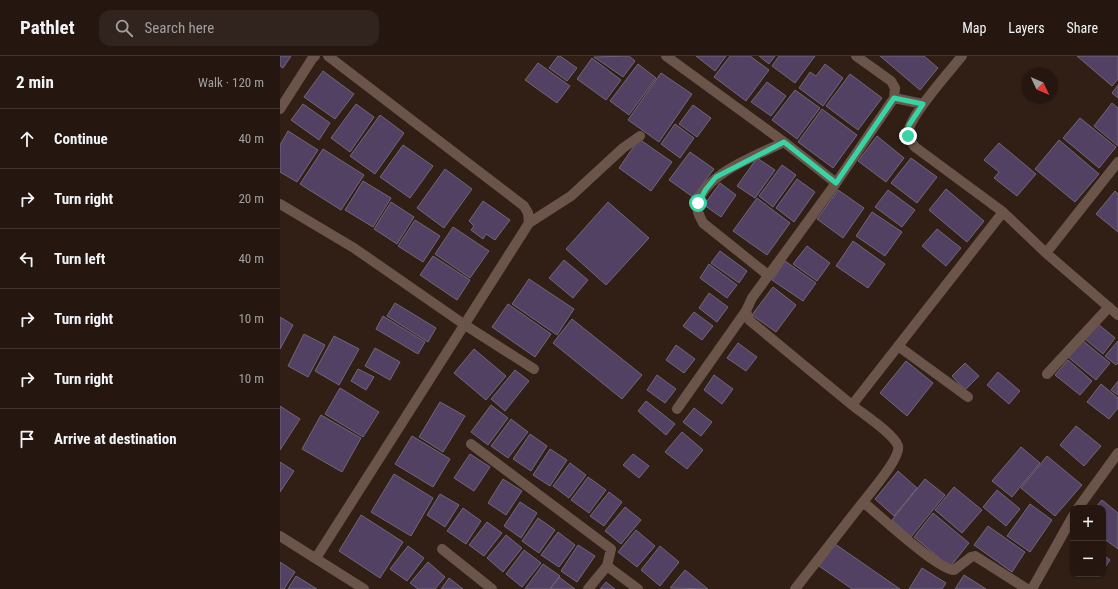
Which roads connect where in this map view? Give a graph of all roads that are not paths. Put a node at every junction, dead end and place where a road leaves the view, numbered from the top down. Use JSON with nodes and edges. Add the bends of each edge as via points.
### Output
{"nodes":[{"id":1,"x":315,"y":56,"type":"edge"},
{"id":2,"x":328,"y":56,"type":"edge"},
{"id":3,"x":666,"y":56,"type":"edge"},
{"id":4,"x":856,"y":56,"type":"edge"},
{"id":5,"x":962,"y":56,"type":"edge"},
{"id":6,"x":894,"y":98,"type":"junction"},
{"id":7,"x":923,"y":104,"type":"junction"},
{"id":8,"x":280,"y":109,"type":"edge"},
{"id":9,"x":640,"y":136,"type":"dead end"},
{"id":10,"x":784,"y":142,"type":"junction"},
{"id":11,"x":1118,"y":162,"type":"edge"},
{"id":12,"x":836,"y":183,"type":"junction"},
{"id":13,"x":280,"y":204,"type":"edge"},
{"id":14,"x":1003,"y":212,"type":"junction"},
{"id":15,"x":529,"y":223,"type":"junction"},
{"id":16,"x":1046,"y":253,"type":"junction"},
{"id":17,"x":768,"y":275,"type":"junction"},
{"id":18,"x":1109,"y":307,"type":"junction"},
{"id":19,"x":746,"y":311,"type":"junction"},
{"id":20,"x":1118,"y":315,"type":"edge"},
{"id":21,"x":465,"y":325,"type":"junction"},
{"id":22,"x":898,"y":346,"type":"junction"},
{"id":23,"x":534,"y":369,"type":"dead end"},
{"id":24,"x":1047,"y":374,"type":"dead end"},
{"id":25,"x":968,"y":398,"type":"dead end"},
{"id":26,"x":852,"y":405,"type":"junction"},
{"id":27,"x":676,"y":409,"type":"dead end"},
{"id":28,"x":471,"y":444,"type":"dead end"},
{"id":29,"x":1118,"y":453,"type":"edge"},
{"id":30,"x":863,"y":502,"type":"junction"},
{"id":31,"x":1080,"y":505,"type":"edge"},
{"id":32,"x":1070,"y":521,"type":"edge"},
{"id":33,"x":280,"y":536,"type":"edge"},
{"id":34,"x":442,"y":549,"type":"dead end"},
{"id":35,"x":316,"y":558,"type":"junction"},
{"id":36,"x":607,"y":566,"type":"junction"},
{"id":37,"x":364,"y":589,"type":"edge"},
{"id":38,"x":492,"y":589,"type":"edge"},
{"id":39,"x":588,"y":589,"type":"edge"},
{"id":40,"x":638,"y":589,"type":"edge"},
{"id":41,"x":795,"y":589,"type":"edge"},
{"id":42,"x":1027,"y":589,"type":"edge"},
{"id":43,"x":1032,"y":589,"type":"edge"}],
"edges":[{"from":1,"to":8,"type":"street"},
{"from":2,"to":15,"type":"street","via":[[524,206],[528,212]]},
{"from":3,"to":10,"type":"street"},
{"from":4,"to":6,"type":"street","via":[[891,81],[895,88]]},
{"from":5,"to":7,"type":"street"},
{"from":6,"to":7,"type":"street"},
{"from":6,"to":12,"type":"street"},
{"from":7,"to":14,"type":"street","via":[[909,125],[908,136],[915,147]]},
{"from":9,"to":15,"type":"street","via":[[623,148],[571,196]]},
{"from":10,"to":12,"type":"street"},
{"from":10,"to":17,"type":"street","via":[[716,177],[698,203],[698,214],[703,223]]},
{"from":11,"to":16,"type":"street"},
{"from":12,"to":17,"type":"street"},
{"from":13,"to":21,"type":"street","via":[[354,248]]},
{"from":14,"to":16,"type":"street"},
{"from":14,"to":22,"type":"street"},
{"from":15,"to":21,"type":"street"},
{"from":16,"to":18,"type":"street"},
{"from":17,"to":19,"type":"street"},
{"from":18,"to":20,"type":"street"},
{"from":18,"to":24,"type":"street"},
{"from":19,"to":26,"type":"street","via":[[749,320]]},
{"from":19,"to":27,"type":"street"},
{"from":21,"to":23,"type":"street"},
{"from":21,"to":35,"type":"street"},
{"from":22,"to":25,"type":"street"},
{"from":22,"to":26,"type":"street"},
{"from":26,"to":30,"type":"street","via":[[894,439],[898,447],[897,456]]},
{"from":28,"to":36,"type":"street","via":[[611,549]]},
{"from":29,"to":31,"type":"street"},
{"from":30,"to":41,"type":"street"},
{"from":30,"to":42,"type":"street","via":[[945,567],[954,570],[975,556]]},
{"from":32,"to":43,"type":"street"},
{"from":33,"to":35,"type":"street"},
{"from":34,"to":38,"type":"street"},
{"from":35,"to":37,"type":"street"},
{"from":36,"to":39,"type":"street"},
{"from":36,"to":40,"type":"street"}]}
